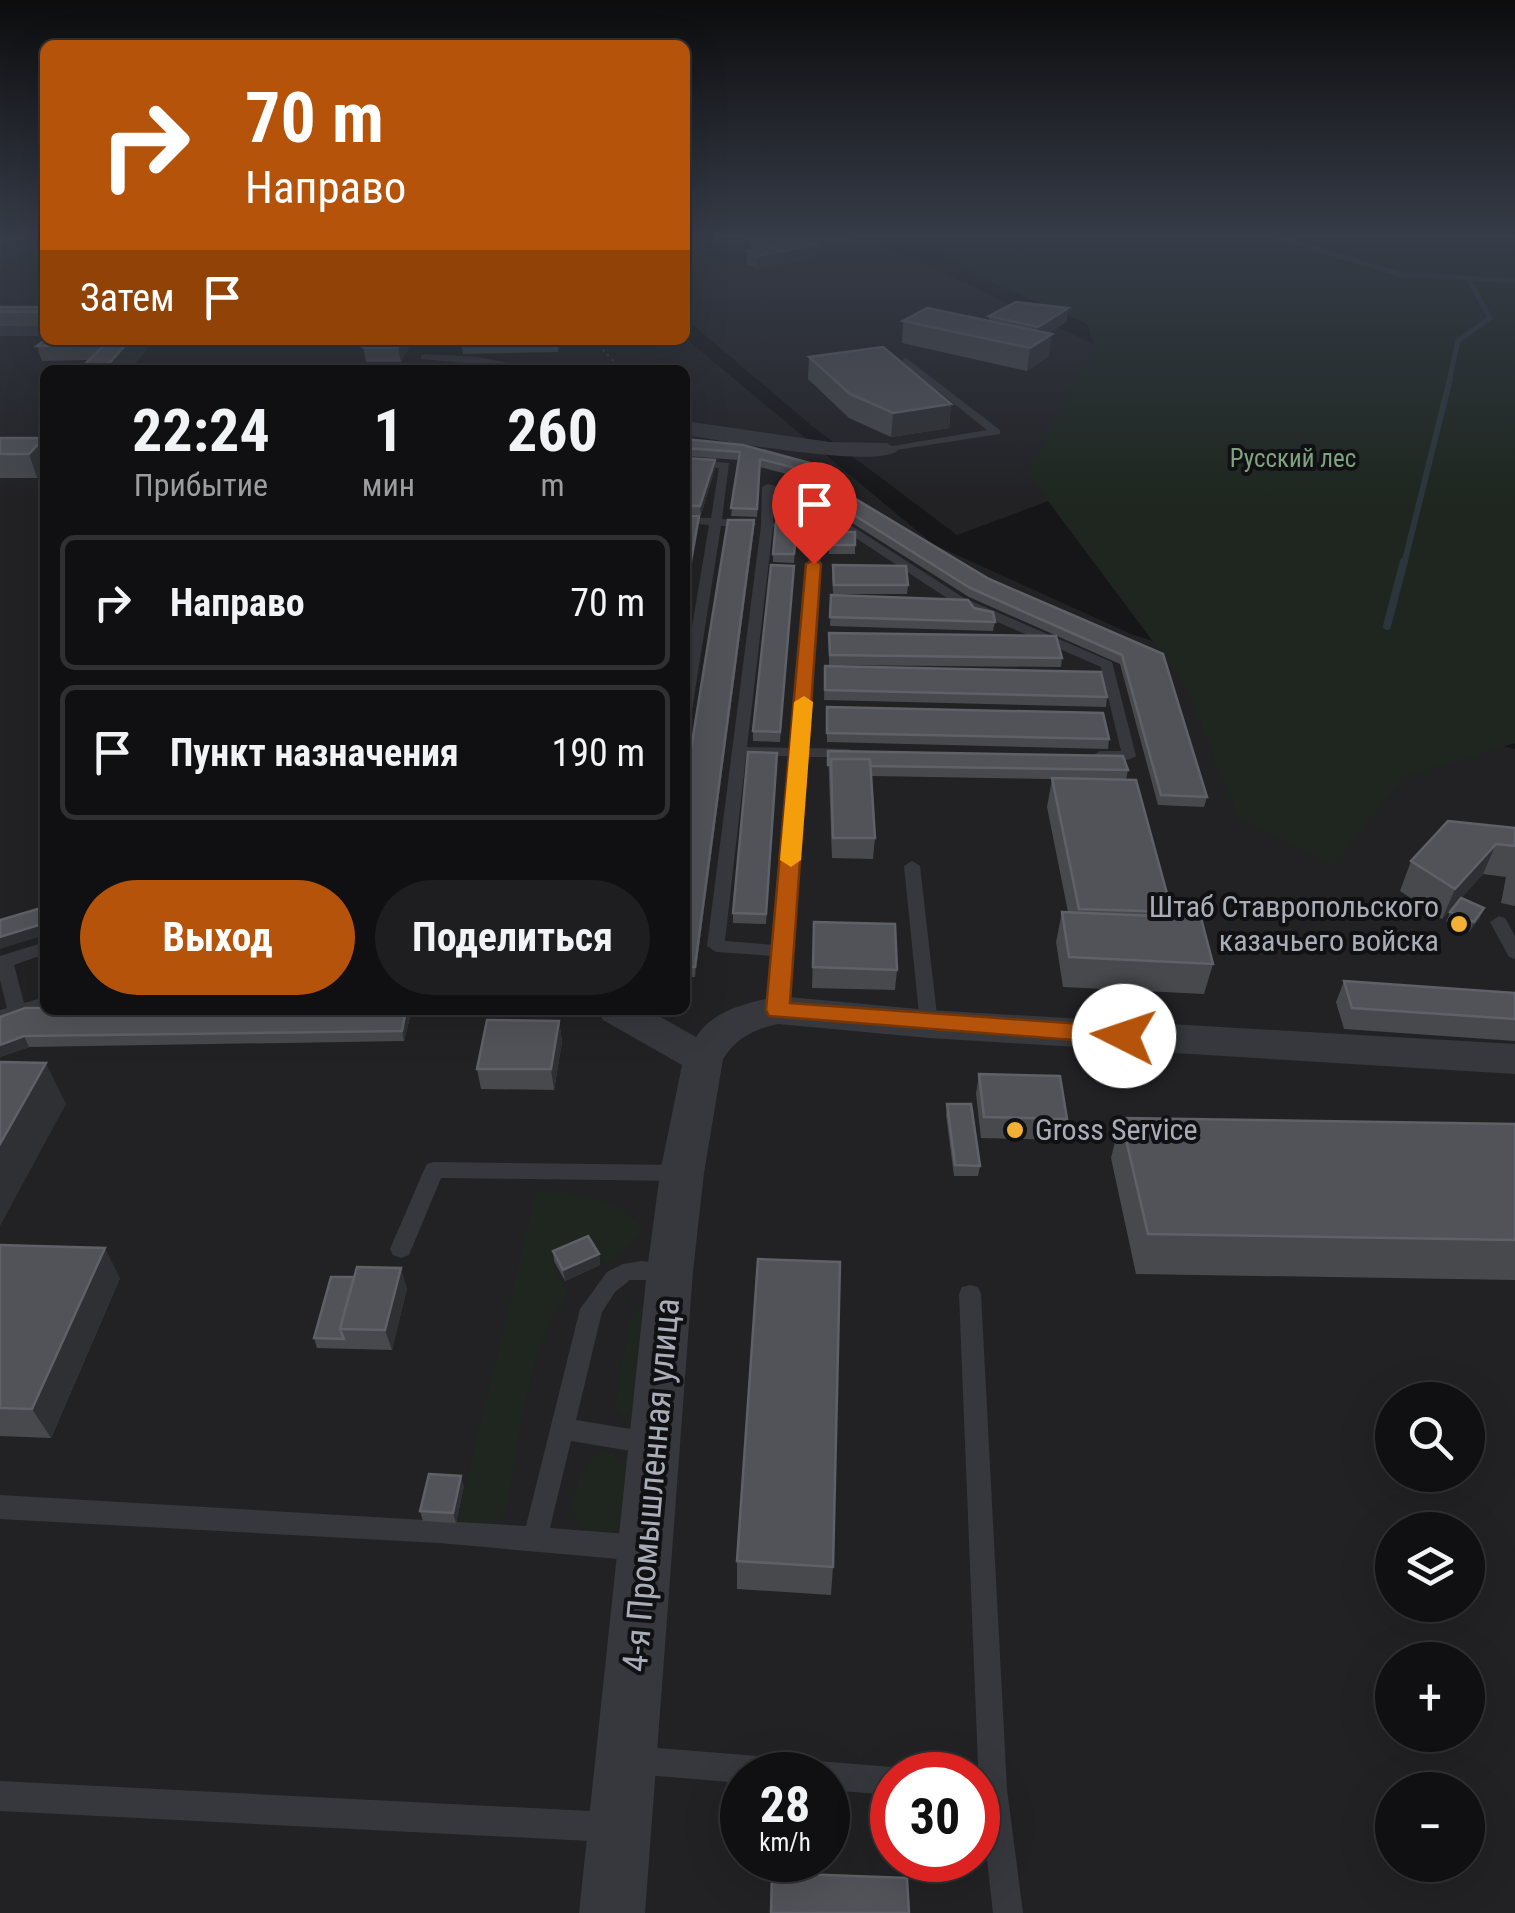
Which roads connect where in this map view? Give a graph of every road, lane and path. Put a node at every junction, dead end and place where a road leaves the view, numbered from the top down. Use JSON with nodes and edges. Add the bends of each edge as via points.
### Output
{"nodes":[{"id":1,"x":0,"y":330,"type":"edge"},
{"id":2,"x":40,"y":330,"type":"edge"},
{"id":3,"x":599,"y":345,"type":"edge"},
{"id":4,"x":424,"y":358,"type":"dead end"},
{"id":5,"x":906,"y":361,"type":"edge"},
{"id":6,"x":508,"y":365,"type":"edge"},
{"id":7,"x":617,"y":365,"type":"edge"},
{"id":8,"x":690,"y":429,"type":"edge"},
{"id":9,"x":887,"y":450,"type":"joint"},
{"id":10,"x":690,"y":462,"type":"edge"},
{"id":11,"x":690,"y":520,"type":"edge"},
{"id":12,"x":837,"y":521,"type":"junction"},
{"id":13,"x":717,"y":522,"type":"junction"},
{"id":14,"x":768,"y":525,"type":"junction"},
{"id":15,"x":817,"y":528,"type":"junction"},
{"id":16,"x":832,"y":565,"type":"edge"},
{"id":17,"x":870,"y":566,"type":"edge"},
{"id":18,"x":907,"y":566,"type":"junction"},
{"id":19,"x":814,"y":567,"type":"junction"},
{"id":20,"x":762,"y":568,"type":"junction"},
{"id":21,"x":780,"y":568,"type":"edge"},
{"id":22,"x":797,"y":569,"type":"edge"},
{"id":23,"x":812,"y":598,"type":"junction"},
{"id":24,"x":830,"y":598,"type":"edge"},
{"id":25,"x":923,"y":600,"type":"edge"},
{"id":26,"x":960,"y":601,"type":"junction"},
{"id":27,"x":809,"y":633,"type":"junction"},
{"id":28,"x":828,"y":633,"type":"edge"},
{"id":29,"x":1006,"y":637,"type":"edge"},
{"id":30,"x":1046,"y":638,"type":"junction"},
{"id":31,"x":806,"y":668,"type":"junction"},
{"id":32,"x":825,"y":669,"type":"edge"},
{"id":33,"x":1090,"y":674,"type":"edge"},
{"id":34,"x":1109,"y":674,"type":"junction"},
{"id":35,"x":690,"y":681,"type":"edge"},
{"id":36,"x":803,"y":708,"type":"junction"},
{"id":37,"x":823,"y":708,"type":"edge"},
{"id":38,"x":1100,"y":715,"type":"edge"},
{"id":39,"x":1119,"y":716,"type":"junction"},
{"id":40,"x":740,"y":752,"type":"junction"},
{"id":41,"x":800,"y":752,"type":"junction"},
{"id":42,"x":858,"y":753,"type":"edge"},
{"id":43,"x":1090,"y":755,"type":"edge"},
{"id":44,"x":912,"y":866,"type":"dead end"},
{"id":45,"x":1499,"y":922,"type":"dead end"},
{"id":46,"x":40,"y":950,"type":"edge"},
{"id":47,"x":784,"y":950,"type":"junction"},
{"id":48,"x":1515,"y":953,"type":"edge"},
{"id":49,"x":2,"y":962,"type":"edge"},
{"id":50,"x":40,"y":1005,"type":"edge"},
{"id":51,"x":778,"y":1010,"type":"junction"},
{"id":52,"x":8,"y":1015,"type":"edge"},
{"id":53,"x":626,"y":1015,"type":"edge"},
{"id":54,"x":929,"y":1024,"type":"junction"},
{"id":55,"x":703,"y":1059,"type":"junction"},
{"id":56,"x":1515,"y":1059,"type":"edge"},
{"id":57,"x":682,"y":1173,"type":"junction"},
{"id":58,"x":402,"y":1249,"type":"dead end"},
{"id":59,"x":670,"y":1271,"type":"junction"},
{"id":60,"x":970,"y":1294,"type":"dead end"},
{"id":61,"x":561,"y":1428,"type":"junction"},
{"id":62,"x":653,"y":1443,"type":"junction"},
{"id":63,"x":0,"y":1507,"type":"edge"},
{"id":64,"x":534,"y":1538,"type":"junction"},
{"id":65,"x":642,"y":1548,"type":"junction"},
{"id":66,"x":984,"y":1752,"type":"edge"},
{"id":67,"x":627,"y":1759,"type":"junction"},
{"id":68,"x":720,"y":1767,"type":"edge"},
{"id":69,"x":0,"y":1796,"type":"edge"},
{"id":70,"x":620,"y":1828,"type":"junction"},
{"id":71,"x":1000,"y":1870,"type":"edge"},
{"id":72,"x":612,"y":1913,"type":"edge"},
{"id":73,"x":1008,"y":1913,"type":"edge"}],
"edges":[{"from":1,"to":2,"type":"street"},
{"from":3,"to":7,"type":"path"},
{"from":4,"to":6,"type":"lane"},
{"from":5,"to":9,"type":"lane","via":[[996,432]]},
{"from":8,"to":9,"type":"street","via":[[830,449]]},
{"from":10,"to":13,"type":"lane","via":[[726,464]]},
{"from":11,"to":13,"type":"lane"},
{"from":12,"to":14,"type":"lane","via":[[798,495],[768,487]]},
{"from":12,"to":15,"type":"lane"},
{"from":12,"to":18,"type":"lane"},
{"from":13,"to":14,"type":"lane"},
{"from":13,"to":35,"type":"lane"},
{"from":14,"to":15,"type":"lane"},
{"from":14,"to":20,"type":"lane"},
{"from":15,"to":19,"type":"lane"},
{"from":16,"to":19,"type":"lane"},
{"from":17,"to":18,"type":"lane"},
{"from":18,"to":26,"type":"lane"},
{"from":19,"to":22,"type":"lane"},
{"from":19,"to":23,"type":"lane"},
{"from":20,"to":21,"type":"lane"},
{"from":20,"to":40,"type":"lane"},
{"from":23,"to":24,"type":"lane"},
{"from":23,"to":27,"type":"lane"},
{"from":25,"to":26,"type":"lane"},
{"from":26,"to":30,"type":"lane"},
{"from":27,"to":28,"type":"lane"},
{"from":27,"to":31,"type":"lane"},
{"from":29,"to":30,"type":"lane"},
{"from":30,"to":34,"type":"lane","via":[[1107,665]]},
{"from":31,"to":32,"type":"lane"},
{"from":31,"to":36,"type":"lane"},
{"from":33,"to":34,"type":"lane"},
{"from":34,"to":39,"type":"lane"},
{"from":36,"to":37,"type":"lane"},
{"from":36,"to":41,"type":"lane"},
{"from":38,"to":39,"type":"lane"},
{"from":39,"to":43,"type":"lane","via":[[1129,756]]},
{"from":40,"to":41,"type":"lane"},
{"from":40,"to":47,"type":"lane","via":[[716,946]]},
{"from":41,"to":42,"type":"lane"},
{"from":41,"to":47,"type":"lane"},
{"from":44,"to":54,"type":"lane"},
{"from":45,"to":48,"type":"lane"},
{"from":46,"to":49,"type":"lane"},
{"from":47,"to":51,"type":"lane"},
{"from":49,"to":52,"type":"lane"},
{"from":50,"to":52,"type":"lane"},
{"from":51,"to":54,"type":"street"},
{"from":51,"to":55,"type":"street","via":[[744,1018],[716,1036]]},
{"from":53,"to":55,"type":"street"},
{"from":54,"to":56,"type":"street"},
{"from":55,"to":57,"type":"street","name":"4-я Промышленная улица"},
{"from":57,"to":58,"type":"lane","via":[[434,1170]]},
{"from":57,"to":59,"type":"street","name":"4-я Промышленная улица"},
{"from":59,"to":61,"type":"lane","via":[[633,1268],[613,1276],[592,1309]]},
{"from":59,"to":62,"type":"street","name":"4-я Промышленная улица"},
{"from":60,"to":66,"type":"lane"},
{"from":61,"to":62,"type":"lane"},
{"from":61,"to":64,"type":"lane"},
{"from":62,"to":65,"type":"street","name":"4-я Промышленная улица"},
{"from":63,"to":64,"type":"lane"},
{"from":64,"to":65,"type":"lane"},
{"from":65,"to":67,"type":"street","name":"4-я Промышленная улица"},
{"from":67,"to":68,"type":"lane"},
{"from":67,"to":70,"type":"street","name":"4-я Промышленная улица"},
{"from":69,"to":70,"type":"lane"},
{"from":70,"to":72,"type":"street","name":"4-я Промышленная улица"},
{"from":71,"to":73,"type":"lane"}]}
